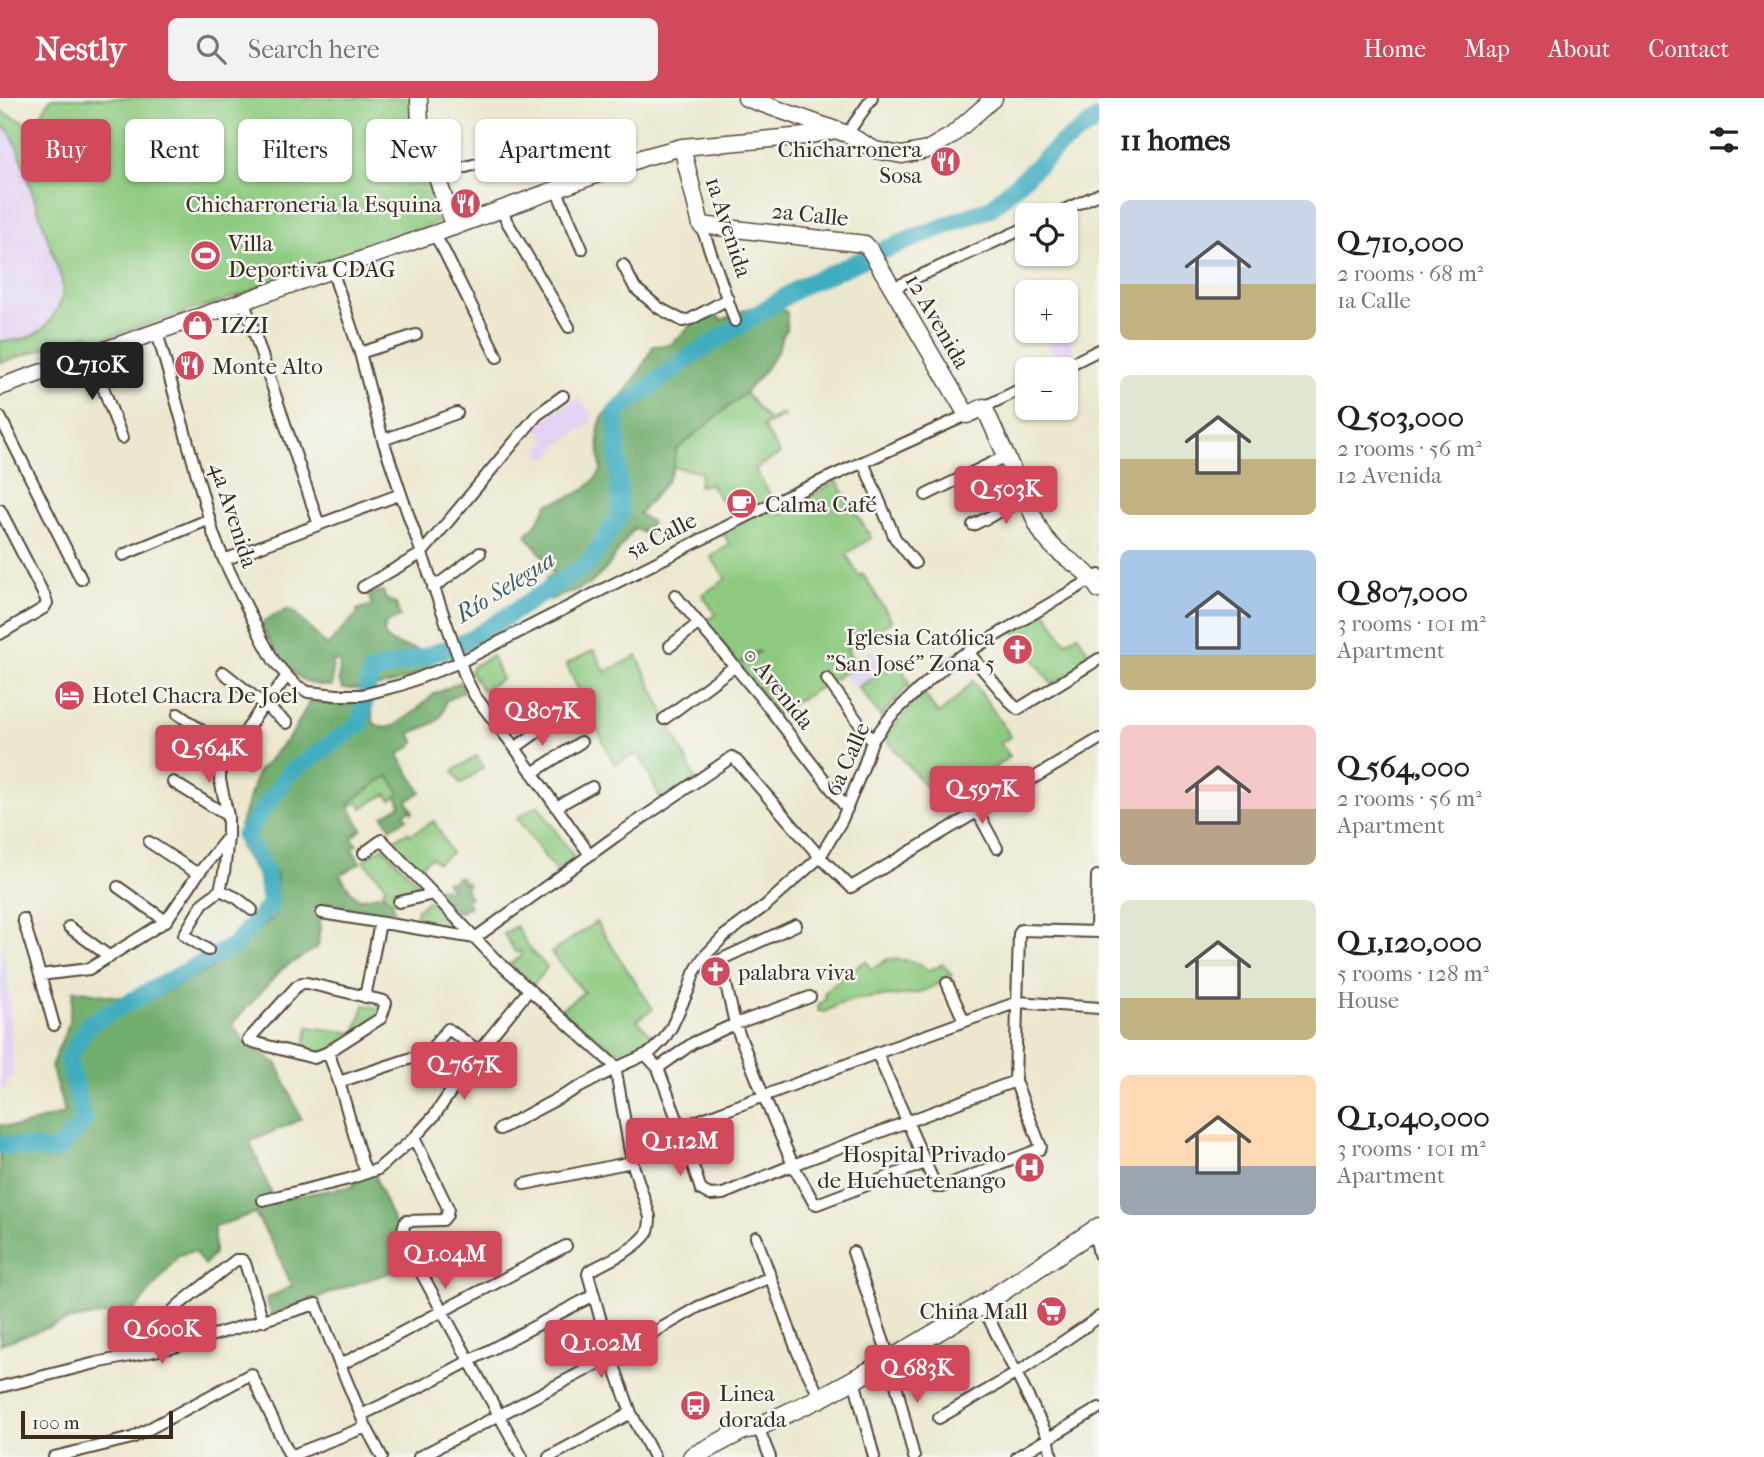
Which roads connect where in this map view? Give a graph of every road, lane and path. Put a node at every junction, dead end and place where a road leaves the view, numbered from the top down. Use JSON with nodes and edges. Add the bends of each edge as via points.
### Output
{"nodes":[{"id":1,"x":419,"y":98,"type":"edge"},
{"id":2,"x":746,"y":98,"type":"edge"},
{"id":3,"x":872,"y":98,"type":"edge"},
{"id":4,"x":994,"y":98,"type":"edge"},
{"id":5,"x":420,"y":119,"type":"edge"},
{"id":6,"x":842,"y":133,"type":"junction"},
{"id":7,"x":682,"y":147,"type":"junction"},
{"id":8,"x":438,"y":182,"type":"edge"},
{"id":9,"x":556,"y":189,"type":"junction"},
{"id":10,"x":1099,"y":194,"type":"edge"},
{"id":11,"x":1078,"y":204,"type":"edge"},
{"id":12,"x":502,"y":209,"type":"junction"},
{"id":13,"x":701,"y":225,"type":"junction"},
{"id":14,"x":454,"y":227,"type":"junction"},
{"id":15,"x":1015,"y":232,"type":"edge"},
{"id":16,"x":434,"y":234,"type":"junction"},
{"id":17,"x":582,"y":249,"type":"dead end"},
{"id":18,"x":870,"y":250,"type":"joint"},
{"id":19,"x":624,"y":265,"type":"dead end"},
{"id":20,"x":332,"y":270,"type":"junction"},
{"id":21,"x":893,"y":288,"type":"junction"},
{"id":22,"x":728,"y":299,"type":"junction"},
{"id":23,"x":244,"y":302,"type":"junction"},
{"id":24,"x":735,"y":321,"type":"dead end"},
{"id":25,"x":569,"y":327,"type":"dead end"},
{"id":26,"x":157,"y":332,"type":"junction"},
{"id":27,"x":416,"y":335,"type":"dead end"},
{"id":28,"x":1099,"y":350,"type":"edge"},
{"id":29,"x":360,"y":353,"type":"junction"},
{"id":30,"x":91,"y":355,"type":"junction"},
{"id":31,"x":497,"y":358,"type":"dead end"},
{"id":32,"x":1078,"y":360,"type":"edge"},
{"id":33,"x":0,"y":387,"type":"edge"},
{"id":34,"x":1015,"y":392,"type":"edge"},
{"id":35,"x":563,"y":396,"type":"dead end"},
{"id":36,"x":984,"y":407,"type":"junction"},
{"id":37,"x":457,"y":413,"type":"dead end"},
{"id":38,"x":967,"y":415,"type":"junction"},
{"id":39,"x":0,"y":417,"type":"edge"},
{"id":40,"x":122,"y":438,"type":"dead end"},
{"id":41,"x":383,"y":440,"type":"junction"},
{"id":42,"x":1006,"y":456,"type":"junction"},
{"id":43,"x":863,"y":462,"type":"junction"},
{"id":44,"x":401,"y":494,"type":"junction"},
{"id":45,"x":926,"y":495,"type":"dead end"},
{"id":46,"x":1026,"y":499,"type":"junction"},
{"id":47,"x":0,"y":510,"type":"edge"},
{"id":48,"x":210,"y":519,"type":"junction"},
{"id":49,"x":319,"y":525,"type":"junction"},
{"id":50,"x":973,"y":525,"type":"dead end"},
{"id":51,"x":480,"y":553,"type":"dead end"},
{"id":52,"x":421,"y":554,"type":"junction"},
{"id":53,"x":123,"y":555,"type":"dead end"},
{"id":54,"x":224,"y":560,"type":"junction"},
{"id":55,"x":915,"y":563,"type":"dead end"},
{"id":56,"x":81,"y":579,"type":"dead end"},
{"id":57,"x":1097,"y":582,"type":"edge"},
{"id":58,"x":363,"y":587,"type":"dead end"},
{"id":59,"x":433,"y":588,"type":"junction"},
{"id":60,"x":675,"y":596,"type":"dead end"},
{"id":61,"x":699,"y":624,"type":"junction"},
{"id":62,"x":0,"y":634,"type":"edge"},
{"id":63,"x":670,"y":646,"type":"dead end"},
{"id":64,"x":968,"y":652,"type":"junction"},
{"id":65,"x":1099,"y":659,"type":"edge"},
{"id":66,"x":460,"y":662,"type":"junction"},
{"id":67,"x":734,"y":666,"type":"junction"},
{"id":68,"x":223,"y":672,"type":"dead end"},
{"id":69,"x":287,"y":676,"type":"junction"},
{"id":70,"x":827,"y":679,"type":"dead end"},
{"id":71,"x":308,"y":692,"type":"joint"},
{"id":72,"x":264,"y":704,"type":"junction"},
{"id":73,"x":178,"y":714,"type":"dead end"},
{"id":74,"x":664,"y":719,"type":"dead end"},
{"id":75,"x":551,"y":722,"type":"dead end"},
{"id":76,"x":287,"y":723,"type":"dead end"},
{"id":77,"x":1099,"y":739,"type":"edge"},
{"id":78,"x":873,"y":741,"type":"junction"},
{"id":79,"x":582,"y":742,"type":"dead end"},
{"id":80,"x":515,"y":748,"type":"junction"},
{"id":81,"x":231,"y":751,"type":"junction"},
{"id":82,"x":252,"y":764,"type":"dead end"},
{"id":83,"x":532,"y":773,"type":"junction"},
{"id":84,"x":173,"y":782,"type":"dead end"},
{"id":85,"x":592,"y":787,"type":"dead end"},
{"id":86,"x":556,"y":807,"type":"junction"},
{"id":87,"x":847,"y":809,"type":"junction"},
{"id":88,"x":977,"y":811,"type":"junction"},
{"id":89,"x":228,"y":816,"type":"junction"},
{"id":90,"x":228,"y":837,"type":"junction"},
{"id":91,"x":149,"y":842,"type":"dead end"},
{"id":92,"x":997,"y":848,"type":"dead end"},
{"id":93,"x":364,"y":853,"type":"dead end"},
{"id":94,"x":590,"y":855,"type":"junction"},
{"id":95,"x":820,"y":857,"type":"junction"},
{"id":96,"x":198,"y":874,"type":"junction"},
{"id":97,"x":1097,"y":876,"type":"dead end"},
{"id":98,"x":118,"y":887,"type":"dead end"},
{"id":99,"x":220,"y":890,"type":"junction"},
{"id":100,"x":433,"y":894,"type":"junction"},
{"id":101,"x":399,"y":902,"type":"dead end"},
{"id":102,"x":252,"y":910,"type":"dead end"},
{"id":103,"x":321,"y":913,"type":"dead end"},
{"id":104,"x":23,"y":919,"type":"dead end"},
{"id":105,"x":166,"y":921,"type":"junction"},
{"id":106,"x":380,"y":923,"type":"junction"},
{"id":107,"x":796,"y":925,"type":"dead end"},
{"id":108,"x":69,"y":927,"type":"dead end"},
{"id":109,"x":1098,"y":932,"type":"edge"},
{"id":110,"x":475,"y":938,"type":"junction"},
{"id":111,"x":208,"y":950,"type":"dead end"},
{"id":112,"x":110,"y":957,"type":"junction"},
{"id":113,"x":40,"y":975,"type":"junction"},
{"id":114,"x":947,"y":983,"type":"dead end"},
{"id":115,"x":529,"y":990,"type":"junction"},
{"id":116,"x":365,"y":997,"type":"junction"},
{"id":117,"x":810,"y":998,"type":"dead end"},
{"id":118,"x":1018,"y":1002,"type":"junction"},
{"id":119,"x":1099,"y":1007,"type":"edge"},
{"id":120,"x":964,"y":1021,"type":"junction"},
{"id":121,"x":735,"y":1024,"type":"junction"},
{"id":122,"x":54,"y":1025,"type":"dead end"},
{"id":123,"x":479,"y":1051,"type":"junction"},
{"id":124,"x":328,"y":1052,"type":"junction"},
{"id":125,"x":877,"y":1053,"type":"junction"},
{"id":126,"x":646,"y":1055,"type":"junction"},
{"id":127,"x":616,"y":1068,"type":"junction"},
{"id":128,"x":658,"y":1068,"type":"junction"},
{"id":129,"x":1015,"y":1081,"type":"junction"},
{"id":130,"x":339,"y":1082,"type":"junction"},
{"id":131,"x":764,"y":1097,"type":"junction"},
{"id":132,"x":907,"y":1121,"type":"junction"},
{"id":133,"x":680,"y":1127,"type":"junction"},
{"id":134,"x":500,"y":1129,"type":"dead end"},
{"id":135,"x":414,"y":1138,"type":"junction"},
{"id":136,"x":629,"y":1147,"type":"junction"},
{"id":137,"x":632,"y":1162,"type":"junction"},
{"id":138,"x":793,"y":1164,"type":"junction"},
{"id":139,"x":925,"y":1164,"type":"junction"},
{"id":140,"x":367,"y":1173,"type":"junction"},
{"id":141,"x":525,"y":1184,"type":"dead end"},
{"id":142,"x":263,"y":1199,"type":"dead end"},
{"id":143,"x":1097,"y":1229,"type":"edge"},
{"id":144,"x":757,"y":1237,"type":"dead end"},
{"id":145,"x":566,"y":1246,"type":"dead end"},
{"id":146,"x":853,"y":1252,"type":"dead end"},
{"id":147,"x":1099,"y":1254,"type":"edge"},
{"id":148,"x":771,"y":1277,"type":"junction"},
{"id":149,"x":594,"y":1295,"type":"junction"},
{"id":150,"x":982,"y":1305,"type":"junction"},
{"id":151,"x":441,"y":1311,"type":"junction"},
{"id":152,"x":1099,"y":1317,"type":"edge"},
{"id":153,"x":264,"y":1321,"type":"junction"},
{"id":154,"x":124,"y":1357,"type":"junction"},
{"id":155,"x":611,"y":1357,"type":"junction"},
{"id":156,"x":470,"y":1360,"type":"junction"},
{"id":157,"x":890,"y":1360,"type":"junction"},
{"id":158,"x":340,"y":1365,"type":"junction"},
{"id":159,"x":1017,"y":1373,"type":"junction"},
{"id":160,"x":854,"y":1379,"type":"junction"},
{"id":161,"x":0,"y":1387,"type":"edge"},
{"id":162,"x":820,"y":1398,"type":"junction"},
{"id":163,"x":1099,"y":1408,"type":"edge"},
{"id":164,"x":631,"y":1413,"type":"junction"},
{"id":165,"x":362,"y":1415,"type":"junction"},
{"id":166,"x":499,"y":1415,"type":"junction"},
{"id":167,"x":939,"y":1418,"type":"dead end"},
{"id":168,"x":366,"y":1427,"type":"junction"},
{"id":169,"x":758,"y":1427,"type":"junction"},
{"id":170,"x":1048,"y":1437,"type":"junction"},
{"id":171,"x":54,"y":1457,"type":"edge"},
{"id":172,"x":382,"y":1457,"type":"edge"},
{"id":173,"x":419,"y":1457,"type":"edge"},
{"id":174,"x":522,"y":1457,"type":"edge"},
{"id":175,"x":549,"y":1457,"type":"edge"},
{"id":176,"x":654,"y":1457,"type":"edge"},
{"id":177,"x":692,"y":1457,"type":"edge"},
{"id":178,"x":712,"y":1457,"type":"edge"},
{"id":179,"x":770,"y":1457,"type":"edge"},
{"id":180,"x":874,"y":1457,"type":"edge"},
{"id":181,"x":914,"y":1457,"type":"edge"},
{"id":182,"x":1017,"y":1457,"type":"edge"},
{"id":183,"x":1052,"y":1457,"type":"edge"}],
"edges":[{"from":1,"to":5,"type":"main road"},
{"from":2,"to":6,"type":"main road"},
{"from":3,"to":6,"type":"street"},
{"from":4,"to":6,"type":"main road","via":[[951,136],[927,150],[902,155],[875,150]]},
{"from":6,"to":7,"type":"main road"},
{"from":7,"to":9,"type":"main road"},
{"from":7,"to":13,"type":"main road","name":"1a Avenida"},
{"from":8,"to":14,"type":"main road"},
{"from":9,"to":12,"type":"main road"},
{"from":9,"to":17,"type":"street"},
{"from":10,"to":11,"type":"street"},
{"from":12,"to":14,"type":"main road"},
{"from":12,"to":25,"type":"street"},
{"from":13,"to":18,"type":"main road","name":"2a Calle","via":[[858,242]]},
{"from":13,"to":22,"type":"street","name":"1a Avenida"},
{"from":14,"to":16,"type":"main road"},
{"from":15,"to":21,"type":"street"},
{"from":16,"to":20,"type":"main road"},
{"from":16,"to":31,"type":"street"},
{"from":18,"to":21,"type":"main road","name":"12 Avenida"},
{"from":19,"to":22,"type":"street","via":[[635,288],[683,321]]},
{"from":20,"to":23,"type":"main road"},
{"from":20,"to":29,"type":"street"},
{"from":21,"to":38,"type":"main road","name":"12 Avenida"},
{"from":22,"to":24,"type":"street","name":"1a Avenida"},
{"from":23,"to":26,"type":"main road"},
{"from":23,"to":49,"type":"street"},
{"from":26,"to":30,"type":"main road"},
{"from":26,"to":48,"type":"street","name":"4a Avenida"},
{"from":27,"to":29,"type":"street"},
{"from":28,"to":32,"type":"street"},
{"from":29,"to":41,"type":"street"},
{"from":30,"to":33,"type":"main road"},
{"from":30,"to":40,"type":"street"},
{"from":34,"to":36,"type":"street","name":"5a Calle"},
{"from":35,"to":52,"type":"street","via":[[537,415]]},
{"from":36,"to":38,"type":"main road","name":"5a Calle"},
{"from":36,"to":42,"type":"main road"},
{"from":37,"to":41,"type":"street"},
{"from":38,"to":43,"type":"street","name":"5a Calle"},
{"from":39,"to":56,"type":"street"},
{"from":41,"to":44,"type":"street"},
{"from":42,"to":45,"type":"street"},
{"from":42,"to":46,"type":"main road"},
{"from":43,"to":55,"type":"street","via":[[895,538]]},
{"from":43,"to":66,"type":"street","name":"5a Calle"},
{"from":44,"to":49,"type":"street"},
{"from":44,"to":52,"type":"street"},
{"from":46,"to":50,"type":"street"},
{"from":46,"to":57,"type":"main road","via":[[1046,540]]},
{"from":47,"to":62,"type":"street","via":[[47,603]]},
{"from":48,"to":53,"type":"street"},
{"from":48,"to":54,"type":"street","name":"4a Avenida"},
{"from":49,"to":54,"type":"street"},
{"from":51,"to":59,"type":"street"},
{"from":52,"to":58,"type":"street"},
{"from":52,"to":59,"type":"street"},
{"from":54,"to":69,"type":"street","name":"4a Avenida","via":[[262,639]]},
{"from":57,"to":64,"type":"street","name":"6a Calle"},
{"from":59,"to":66,"type":"street"},
{"from":60,"to":61,"type":"street","name":"0 Avenida"},
{"from":61,"to":63,"type":"street"},
{"from":61,"to":67,"type":"street","name":"0 Avenida"},
{"from":64,"to":65,"type":"street","via":[[1017,709]]},
{"from":64,"to":78,"type":"street","name":"6a Calle","via":[[918,690]]},
{"from":66,"to":71,"type":"street","name":"5a Calle","via":[[362,695]]},
{"from":66,"to":80,"type":"street","via":[[475,696]]},
{"from":67,"to":74,"type":"street"},
{"from":67,"to":87,"type":"street","name":"0 Avenida"},
{"from":68,"to":72,"type":"street"},
{"from":69,"to":71,"type":"street","name":"4a Avenida"},
{"from":69,"to":72,"type":"street"},
{"from":70,"to":78,"type":"street"},
{"from":72,"to":76,"type":"street"},
{"from":72,"to":81,"type":"street"},
{"from":73,"to":81,"type":"street"},
{"from":75,"to":80,"type":"street"},
{"from":77,"to":88,"type":"street"},
{"from":78,"to":87,"type":"street","name":"6a Calle"},
{"from":79,"to":83,"type":"street"},
{"from":80,"to":83,"type":"street"},
{"from":81,"to":82,"type":"street"},
{"from":81,"to":89,"type":"street","via":[[220,769]]},
{"from":83,"to":86,"type":"street"},
{"from":84,"to":89,"type":"street"},
{"from":85,"to":86,"type":"street"},
{"from":86,"to":94,"type":"street"},
{"from":87,"to":95,"type":"street","name":"6a Calle"},
{"from":88,"to":92,"type":"street"},
{"from":88,"to":95,"type":"street","via":[[851,887]]},
{"from":89,"to":90,"type":"street"},
{"from":90,"to":96,"type":"street"},
{"from":90,"to":99,"type":"street"},
{"from":91,"to":96,"type":"street"},
{"from":93,"to":100,"type":"street","via":[[382,840]]},
{"from":94,"to":95,"type":"street","via":[[732,757]]},
{"from":94,"to":110,"type":"street"},
{"from":95,"to":126,"type":"street","name":"6a Calle","via":[[711,948],[694,973],[664,1039]]},
{"from":96,"to":105,"type":"street"},
{"from":97,"to":109,"type":"street"},
{"from":98,"to":105,"type":"street"},
{"from":99,"to":102,"type":"street"},
{"from":99,"to":111,"type":"street","via":[[203,903],[184,935]]},
{"from":100,"to":101,"type":"street"},
{"from":100,"to":110,"type":"street"},
{"from":103,"to":106,"type":"street"},
{"from":104,"to":113,"type":"street"},
{"from":105,"to":112,"type":"street"},
{"from":106,"to":110,"type":"street"},
{"from":106,"to":116,"type":"street"},
{"from":107,"to":121,"type":"street","via":[[722,959]]},
{"from":108,"to":112,"type":"street"},
{"from":109,"to":118,"type":"street","via":[[1021,930]]},
{"from":110,"to":115,"type":"street"},
{"from":112,"to":113,"type":"street","via":[[89,969]]},
{"from":113,"to":122,"type":"street"},
{"from":114,"to":120,"type":"street"},
{"from":115,"to":123,"type":"street"},
{"from":115,"to":127,"type":"street"},
{"from":116,"to":124,"type":"street","via":[[385,1002],[381,1018]]},
{"from":116,"to":124,"type":"street","via":[[302,983],[248,1040],[312,1058]]},
{"from":117,"to":121,"type":"street"},
{"from":118,"to":119,"type":"street"},
{"from":118,"to":120,"type":"street"},
{"from":118,"to":129,"type":"street"},
{"from":120,"to":125,"type":"street"},
{"from":121,"to":128,"type":"street","via":[[693,1043]]},
{"from":121,"to":131,"type":"street"},
{"from":123,"to":130,"type":"street","via":[[448,1029],[424,1054]]},
{"from":123,"to":135,"type":"street"},
{"from":124,"to":130,"type":"street"},
{"from":125,"to":131,"type":"street"},
{"from":125,"to":132,"type":"street"},
{"from":126,"to":127,"type":"street"},
{"from":126,"to":128,"type":"street"},
{"from":127,"to":134,"type":"street"},
{"from":127,"to":136,"type":"street"},
{"from":128,"to":133,"type":"street"},
{"from":129,"to":132,"type":"street"},
{"from":129,"to":139,"type":"street","via":[[1040,1149],[940,1187],[935,1186]]},
{"from":130,"to":140,"type":"street"},
{"from":131,"to":133,"type":"street"},
{"from":131,"to":138,"type":"street"},
{"from":132,"to":138,"type":"street"},
{"from":132,"to":139,"type":"street"},
{"from":133,"to":136,"type":"street"},
{"from":133,"to":138,"type":"street","via":[[701,1190],[710,1195],[723,1194]]},
{"from":135,"to":140,"type":"street"},
{"from":135,"to":151,"type":"street","via":[[448,1208],[443,1220],[406,1221],[403,1233]]},
{"from":136,"to":137,"type":"street"},
{"from":137,"to":141,"type":"street"},
{"from":137,"to":149,"type":"street","via":[[650,1217],[649,1228],[637,1243],[589,1271]]},
{"from":138,"to":139,"type":"street","via":[[817,1204]]},
{"from":140,"to":142,"type":"street"},
{"from":143,"to":147,"type":"street"},
{"from":143,"to":150,"type":"main road"},
{"from":144,"to":148,"type":"street"},
{"from":145,"to":151,"type":"street"},
{"from":146,"to":157,"type":"street"},
{"from":148,"to":155,"type":"street","via":[[698,1307]]},
{"from":148,"to":162,"type":"street","via":[[798,1353]]},
{"from":149,"to":155,"type":"street"},
{"from":149,"to":156,"type":"street"},
{"from":150,"to":157,"type":"main road"},
{"from":150,"to":159,"type":"street"},
{"from":151,"to":156,"type":"street"},
{"from":151,"to":158,"type":"street"},
{"from":152,"to":159,"type":"street"},
{"from":153,"to":154,"type":"street"},
{"from":153,"to":154,"type":"street","via":[[245,1263],[236,1259]]},
{"from":153,"to":158,"type":"street","via":[[316,1304]]},
{"from":154,"to":161,"type":"street"},
{"from":155,"to":164,"type":"street"},
{"from":155,"to":166,"type":"street"},
{"from":156,"to":165,"type":"street"},
{"from":156,"to":166,"type":"street"},
{"from":157,"to":160,"type":"main road"},
{"from":157,"to":181,"type":"street"},
{"from":158,"to":165,"type":"street"},
{"from":159,"to":167,"type":"street"},
{"from":159,"to":170,"type":"street"},
{"from":160,"to":162,"type":"main road"},
{"from":160,"to":180,"type":"street"},
{"from":162,"to":169,"type":"main road"},
{"from":163,"to":170,"type":"street"},
{"from":164,"to":175,"type":"street"},
{"from":164,"to":176,"type":"street"},
{"from":165,"to":168,"type":"street"},
{"from":166,"to":173,"type":"street"},
{"from":166,"to":174,"type":"street"},
{"from":168,"to":171,"type":"street","via":[[290,1456],[251,1374],[132,1438]]},
{"from":168,"to":172,"type":"street"},
{"from":169,"to":177,"type":"main road"},
{"from":169,"to":178,"type":"main road"},
{"from":169,"to":179,"type":"street"},
{"from":170,"to":182,"type":"street"},
{"from":170,"to":183,"type":"street"}]}
